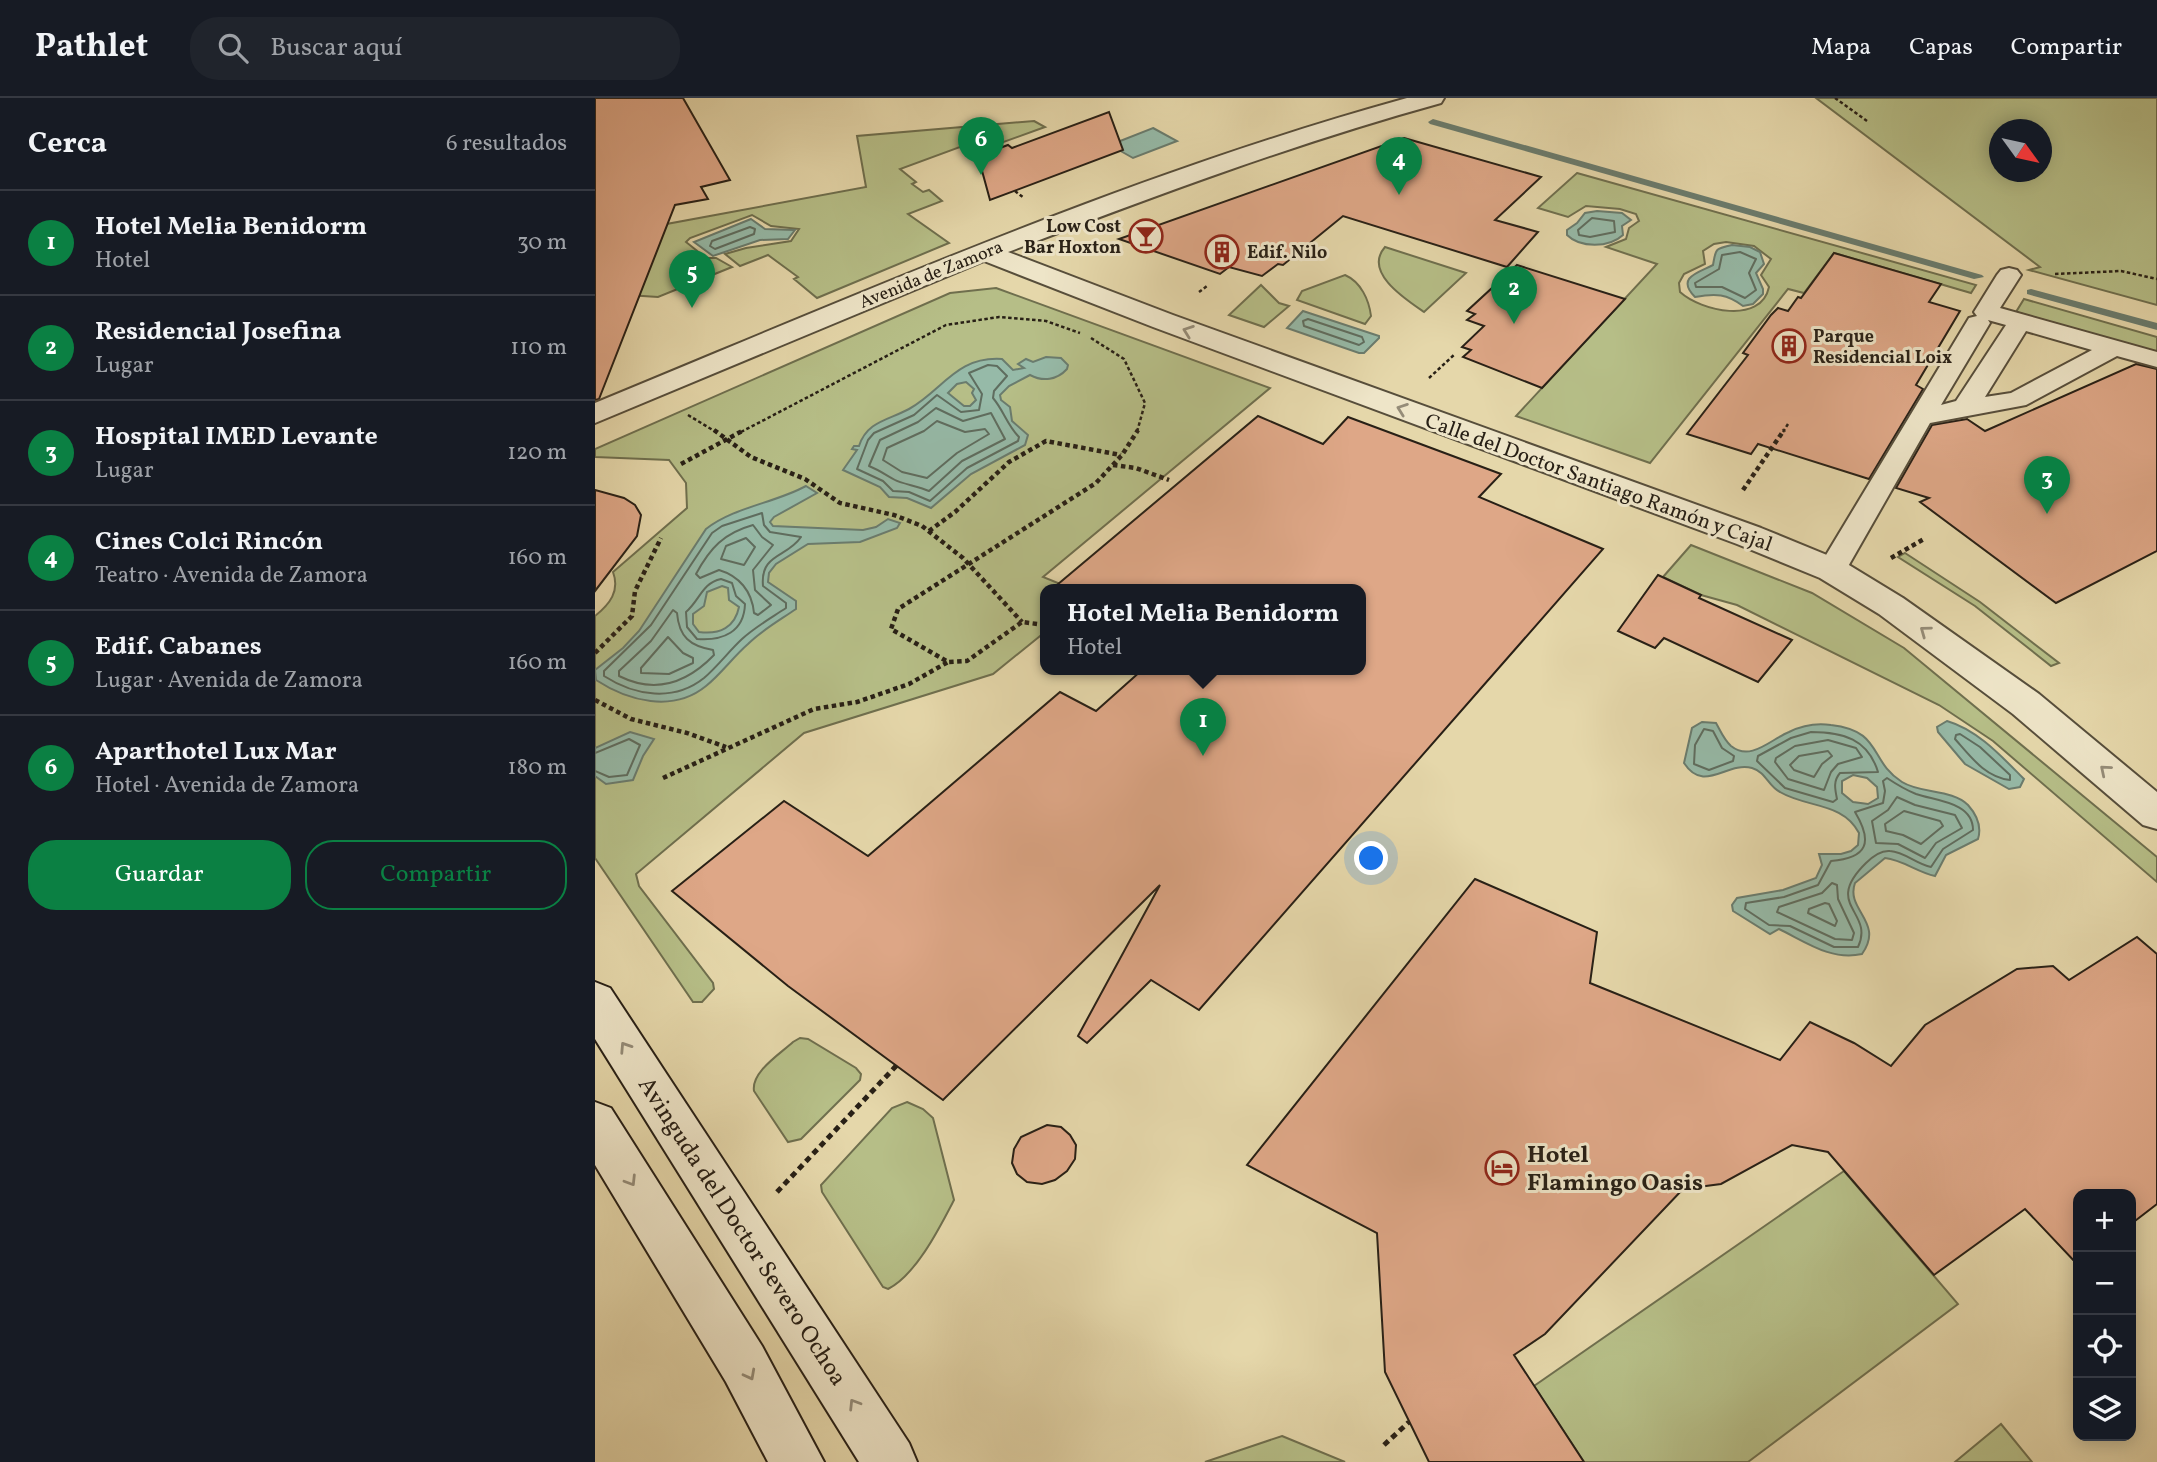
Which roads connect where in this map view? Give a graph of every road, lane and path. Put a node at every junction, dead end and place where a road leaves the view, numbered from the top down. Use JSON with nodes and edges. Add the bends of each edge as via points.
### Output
{"nodes":[{"id":1,"x":1433,"y":98,"type":"edge"},
{"id":2,"x":1835,"y":98,"type":"edge"},
{"id":3,"x":1867,"y":121,"type":"dead end"},
{"id":4,"x":984,"y":252,"type":"junction"},
{"id":5,"x":2055,"y":274,"type":"dead end"},
{"id":6,"x":2009,"y":275,"type":"dead end"},
{"id":7,"x":2157,"y":279,"type":"edge"},
{"id":8,"x":2020,"y":322,"type":"junction"},
{"id":9,"x":1978,"y":323,"type":"dead end"},
{"id":10,"x":2114,"y":348,"type":"junction"},
{"id":11,"x":2157,"y":360,"type":"edge"},
{"id":12,"x":1965,"y":407,"type":"junction"},
{"id":13,"x":678,"y":412,"type":"dead end"},
{"id":14,"x":595,"y":414,"type":"edge"},
{"id":15,"x":1920,"y":418,"type":"junction"},
{"id":16,"x":1789,"y":424,"type":"dead end"},
{"id":17,"x":723,"y":440,"type":"junction"},
{"id":18,"x":1122,"y":455,"type":"junction"},
{"id":19,"x":681,"y":464,"type":"dead end"},
{"id":20,"x":1113,"y":465,"type":"junction"},
{"id":21,"x":1169,"y":480,"type":"dead end"},
{"id":22,"x":1717,"y":524,"type":"junction"},
{"id":23,"x":929,"y":531,"type":"junction"},
{"id":24,"x":661,"y":538,"type":"dead end"},
{"id":25,"x":969,"y":563,"type":"junction"},
{"id":26,"x":1832,"y":570,"type":"junction"},
{"id":27,"x":1022,"y":622,"type":"junction"},
{"id":28,"x":1040,"y":624,"type":"edge"},
{"id":29,"x":595,"y":653,"type":"edge"},
{"id":30,"x":948,"y":662,"type":"junction"},
{"id":31,"x":595,"y":700,"type":"edge"},
{"id":32,"x":727,"y":747,"type":"junction"},
{"id":33,"x":663,"y":778,"type":"dead end"},
{"id":34,"x":2157,"y":814,"type":"edge"},
{"id":35,"x":595,"y":1001,"type":"edge"},
{"id":36,"x":897,"y":1065,"type":"dead end"},
{"id":37,"x":595,"y":1123,"type":"edge"},
{"id":38,"x":742,"y":1229,"type":"junction"},
{"id":39,"x":1409,"y":1422,"type":"dead end"},
{"id":40,"x":1384,"y":1445,"type":"dead end"},
{"id":41,"x":797,"y":1462,"type":"edge"},
{"id":42,"x":890,"y":1462,"type":"edge"}],
"edges":[{"from":1,"to":4,"type":"street","name":"Avenida de Zamora","via":[[1211,166]]},
{"from":2,"to":3,"type":"path"},
{"from":4,"to":14,"type":"street","name":"Avenida de Zamora"},
{"from":22,"to":4,"type":"street","name":"Calle del Doctor Santiago Ramón y Cajal","one_way":true},
{"from":5,"to":7,"type":"path","via":[[2121,271]]},
{"from":6,"to":8,"type":"lane","via":[[1986,312]]},
{"from":8,"to":10,"type":"lane"},
{"from":8,"to":12,"type":"lane"},
{"from":9,"to":15,"type":"lane"},
{"from":10,"to":11,"type":"lane"},
{"from":10,"to":12,"type":"lane","via":[[2017,400]]},
{"from":12,"to":15,"type":"lane"},
{"from":13,"to":17,"type":"path","via":[[701,421]]},
{"from":15,"to":26,"type":"lane"},
{"from":16,"to":22,"type":"path"},
{"from":17,"to":18,"type":"path","via":[[946,325],[999,317],[1046,321],[1094,339],[1124,359],[1145,404],[1138,430]]},
{"from":17,"to":19,"type":"path"},
{"from":17,"to":23,"type":"path","via":[[760,462],[804,478],[842,504],[893,514]]},
{"from":18,"to":20,"type":"path"},
{"from":18,"to":23,"type":"path","via":[[1046,441],[1009,462]]},
{"from":20,"to":21,"type":"path"},
{"from":20,"to":25,"type":"path","via":[[1096,483]]},
{"from":22,"to":26,"type":"street","name":"Calle del Doctor Santiago Ramón y Cajal"},
{"from":23,"to":25,"type":"path"},
{"from":24,"to":29,"type":"path","via":[[635,592],[632,616]]},
{"from":25,"to":27,"type":"path"},
{"from":25,"to":30,"type":"path","via":[[898,609],[891,629]]},
{"from":34,"to":26,"type":"street","name":"Calle del Doctor Santiago Ramón y Cajal","one_way":true,"via":[[2026,704],[1891,606]]},
{"from":27,"to":28,"type":"path"},
{"from":27,"to":30,"type":"path","via":[[967,661]]},
{"from":30,"to":32,"type":"path","via":[[909,684],[857,702],[814,709]]},
{"from":31,"to":32,"type":"path","via":[[631,719]]},
{"from":32,"to":33,"type":"path"},
{"from":38,"to":35,"type":"street","name":"Avinguda del Doctor Severo Ochoa","one_way":true},
{"from":36,"to":38,"type":"path"},
{"from":37,"to":41,"type":"street","one_way":true,"via":[[744,1364]]},
{"from":42,"to":38,"type":"street","name":"Avinguda del Doctor Severo Ochoa","one_way":true},
{"from":39,"to":40,"type":"path"}]}
